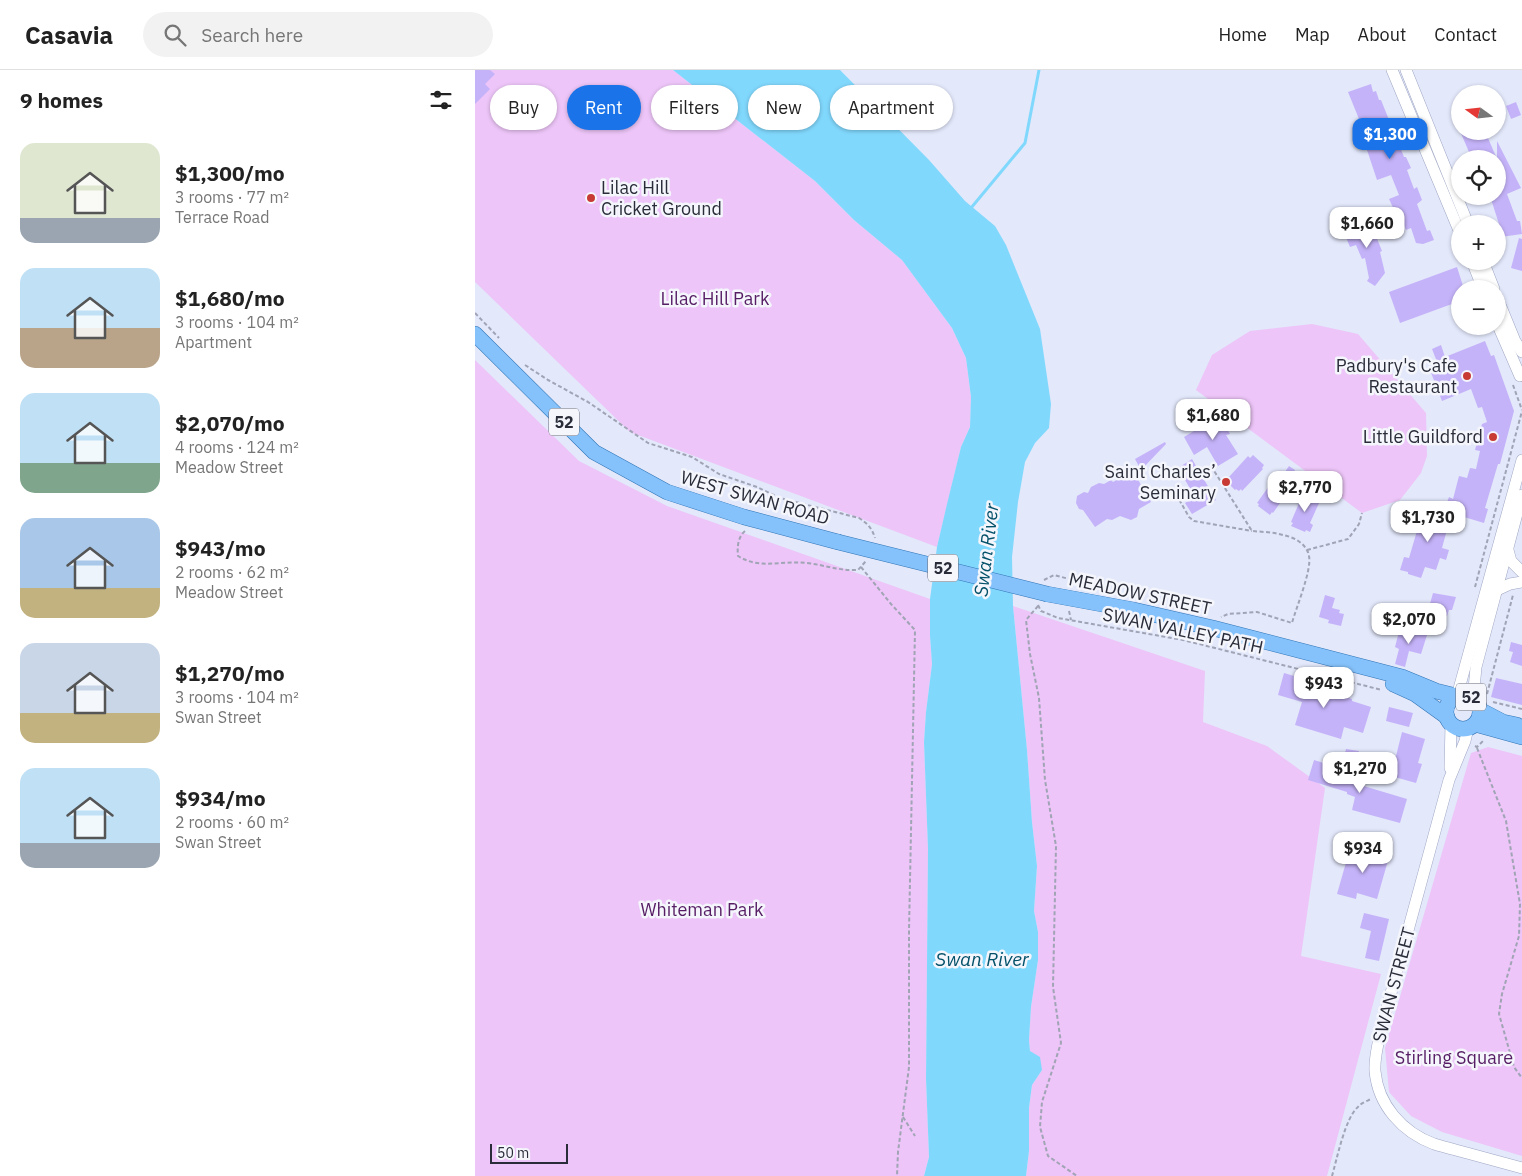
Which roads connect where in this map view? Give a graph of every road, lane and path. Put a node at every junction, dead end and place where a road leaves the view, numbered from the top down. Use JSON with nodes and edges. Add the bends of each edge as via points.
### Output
{"nodes":[{"id":1,"x":1392,"y":70,"type":"edge"},
{"id":2,"x":1406,"y":70,"type":"edge"},
{"id":3,"x":1452,"y":215,"type":"edge"},
{"id":4,"x":1464,"y":215,"type":"edge"},
{"id":5,"x":475,"y":312,"type":"edge"},
{"id":6,"x":1506,"y":319,"type":"edge"},
{"id":7,"x":475,"y":334,"type":"edge"},
{"id":8,"x":1502,"y":335,"type":"edge"},
{"id":9,"x":499,"y":338,"type":"dead end"},
{"id":10,"x":1522,"y":352,"type":"edge"},
{"id":11,"x":521,"y":361,"type":"dead end"},
{"id":12,"x":1521,"y":378,"type":"edge"},
{"id":13,"x":1522,"y":460,"type":"edge"},
{"id":14,"x":1211,"y":466,"type":"dead end"},
{"id":15,"x":1176,"y":494,"type":"dead end"},
{"id":16,"x":1522,"y":495,"type":"edge"},
{"id":17,"x":1361,"y":513,"type":"dead end"},
{"id":18,"x":1252,"y":531,"type":"junction"},
{"id":19,"x":752,"y":532,"type":"dead end"},
{"id":20,"x":875,"y":538,"type":"dead end"},
{"id":21,"x":1307,"y":550,"type":"junction"},
{"id":22,"x":1507,"y":550,"type":"junction"},
{"id":23,"x":869,"y":557,"type":"dead end"},
{"id":24,"x":861,"y":567,"type":"junction"},
{"id":25,"x":1522,"y":572,"type":"edge"},
{"id":26,"x":1519,"y":582,"type":"edge"},
{"id":27,"x":1497,"y":590,"type":"junction"},
{"id":28,"x":1043,"y":600,"type":"junction"},
{"id":29,"x":1218,"y":618,"type":"dead end"},
{"id":30,"x":1071,"y":621,"type":"dead end"},
{"id":31,"x":1384,"y":691,"type":"dead end"},
{"id":32,"x":1457,"y":696,"type":"junction"},
{"id":33,"x":1479,"y":710,"type":"junction"},
{"id":34,"x":1522,"y":710,"type":"edge"},
{"id":35,"x":1449,"y":720,"type":"junction"},
{"id":36,"x":1522,"y":727,"type":"edge"},
{"id":37,"x":1522,"y":737,"type":"edge"},
{"id":38,"x":1477,"y":747,"type":"dead end"},
{"id":39,"x":1449,"y":780,"type":"junction"},
{"id":40,"x":1521,"y":918,"type":"edge"},
{"id":41,"x":1522,"y":1078,"type":"edge"},
{"id":42,"x":1380,"y":1094,"type":"junction"},
{"id":43,"x":903,"y":1118,"type":"junction"},
{"id":44,"x":915,"y":1136,"type":"dead end"},
{"id":45,"x":1522,"y":1168,"type":"edge"},
{"id":46,"x":897,"y":1176,"type":"edge"},
{"id":47,"x":1077,"y":1176,"type":"edge"},
{"id":48,"x":1332,"y":1176,"type":"edge"}],
"edges":[{"from":1,"to":3,"type":"street"},
{"from":2,"to":4,"type":"street"},
{"from":5,"to":9,"type":"path"},
{"from":6,"to":10,"type":"street"},
{"from":7,"to":28,"type":"main road","name":"WEST SWAN ROAD","number":"52","bridge":true,"via":[[594,452],[667,492],[744,517]]},
{"from":8,"to":12,"type":"street"},
{"from":11,"to":20,"type":"path","via":[[648,443],[692,457],[719,474],[757,486],[780,498],[859,518]]},
{"from":13,"to":32,"type":"street"},
{"from":14,"to":18,"type":"path"},
{"from":15,"to":18,"type":"path","via":[[1194,521]]},
{"from":16,"to":22,"type":"street","name":"SWAN STREET"},
{"from":17,"to":21,"type":"path","via":[[1359,524],[1349,539]]},
{"from":18,"to":21,"type":"path","via":[[1287,536]]},
{"from":19,"to":24,"type":"path","via":[[741,534],[737,551],[738,556],[753,564],[807,563],[843,571]]},
{"from":21,"to":29,"type":"path","via":[[1309,567],[1292,624],[1257,612]]},
{"from":22,"to":25,"type":"street","via":[[1511,561]]},
{"from":22,"to":27,"type":"street","name":"SWAN STREET"},
{"from":23,"to":24,"type":"path"},
{"from":24,"to":43,"type":"path","via":[[915,630],[909,1067]]},
{"from":26,"to":27,"type":"street"},
{"from":26,"to":33,"type":"path"},
{"from":27,"to":33,"type":"street","name":"SWAN STREET","via":[[1477,667],[1474,689]]},
{"from":28,"to":32,"type":"main road","name":"MEADOW STREET","number":"52","via":[[1134,610],[1213,628],[1403,677],[1435,691]]},
{"from":28,"to":35,"type":"main road","name":"MEADOW STREET","number":"52","via":[[1233,640],[1396,684]]},
{"from":28,"to":47,"type":"path","via":[[1026,620],[1039,698],[1045,780],[1056,846],[1053,987],[1061,1042],[1042,1102],[1040,1127],[1048,1156]]},
{"from":30,"to":31,"type":"path","name":"SWAN VALLEY PATH","via":[[1183,640]]},
{"from":32,"to":33,"type":"main road","number":"52","via":[[1469,696]]},
{"from":32,"to":35,"type":"main road","number":"52","via":[[1448,703]]},
{"from":33,"to":34,"type":"path"},
{"from":33,"to":35,"type":"main road","number":"52","via":[[1459,728]]},
{"from":33,"to":36,"type":"main road","number":"52"},
{"from":33,"to":37,"type":"main road","number":"52"},
{"from":33,"to":39,"type":"street","name":"SWAN STREET"},
{"from":35,"to":39,"type":"street","name":"SWAN STREET","via":[[1452,739]]},
{"from":38,"to":40,"type":"path","via":[[1506,821]]},
{"from":39,"to":42,"type":"street","name":"SWAN STREET","via":[[1378,1044],[1375,1070]]},
{"from":40,"to":41,"type":"path","via":[[1499,1014],[1514,1067]]},
{"from":42,"to":45,"type":"street","via":[[1401,1125],[1417,1136],[1434,1144]]},
{"from":42,"to":48,"type":"path","via":[[1357,1107],[1352,1115]]},
{"from":43,"to":44,"type":"path"},
{"from":43,"to":46,"type":"path"}]}
